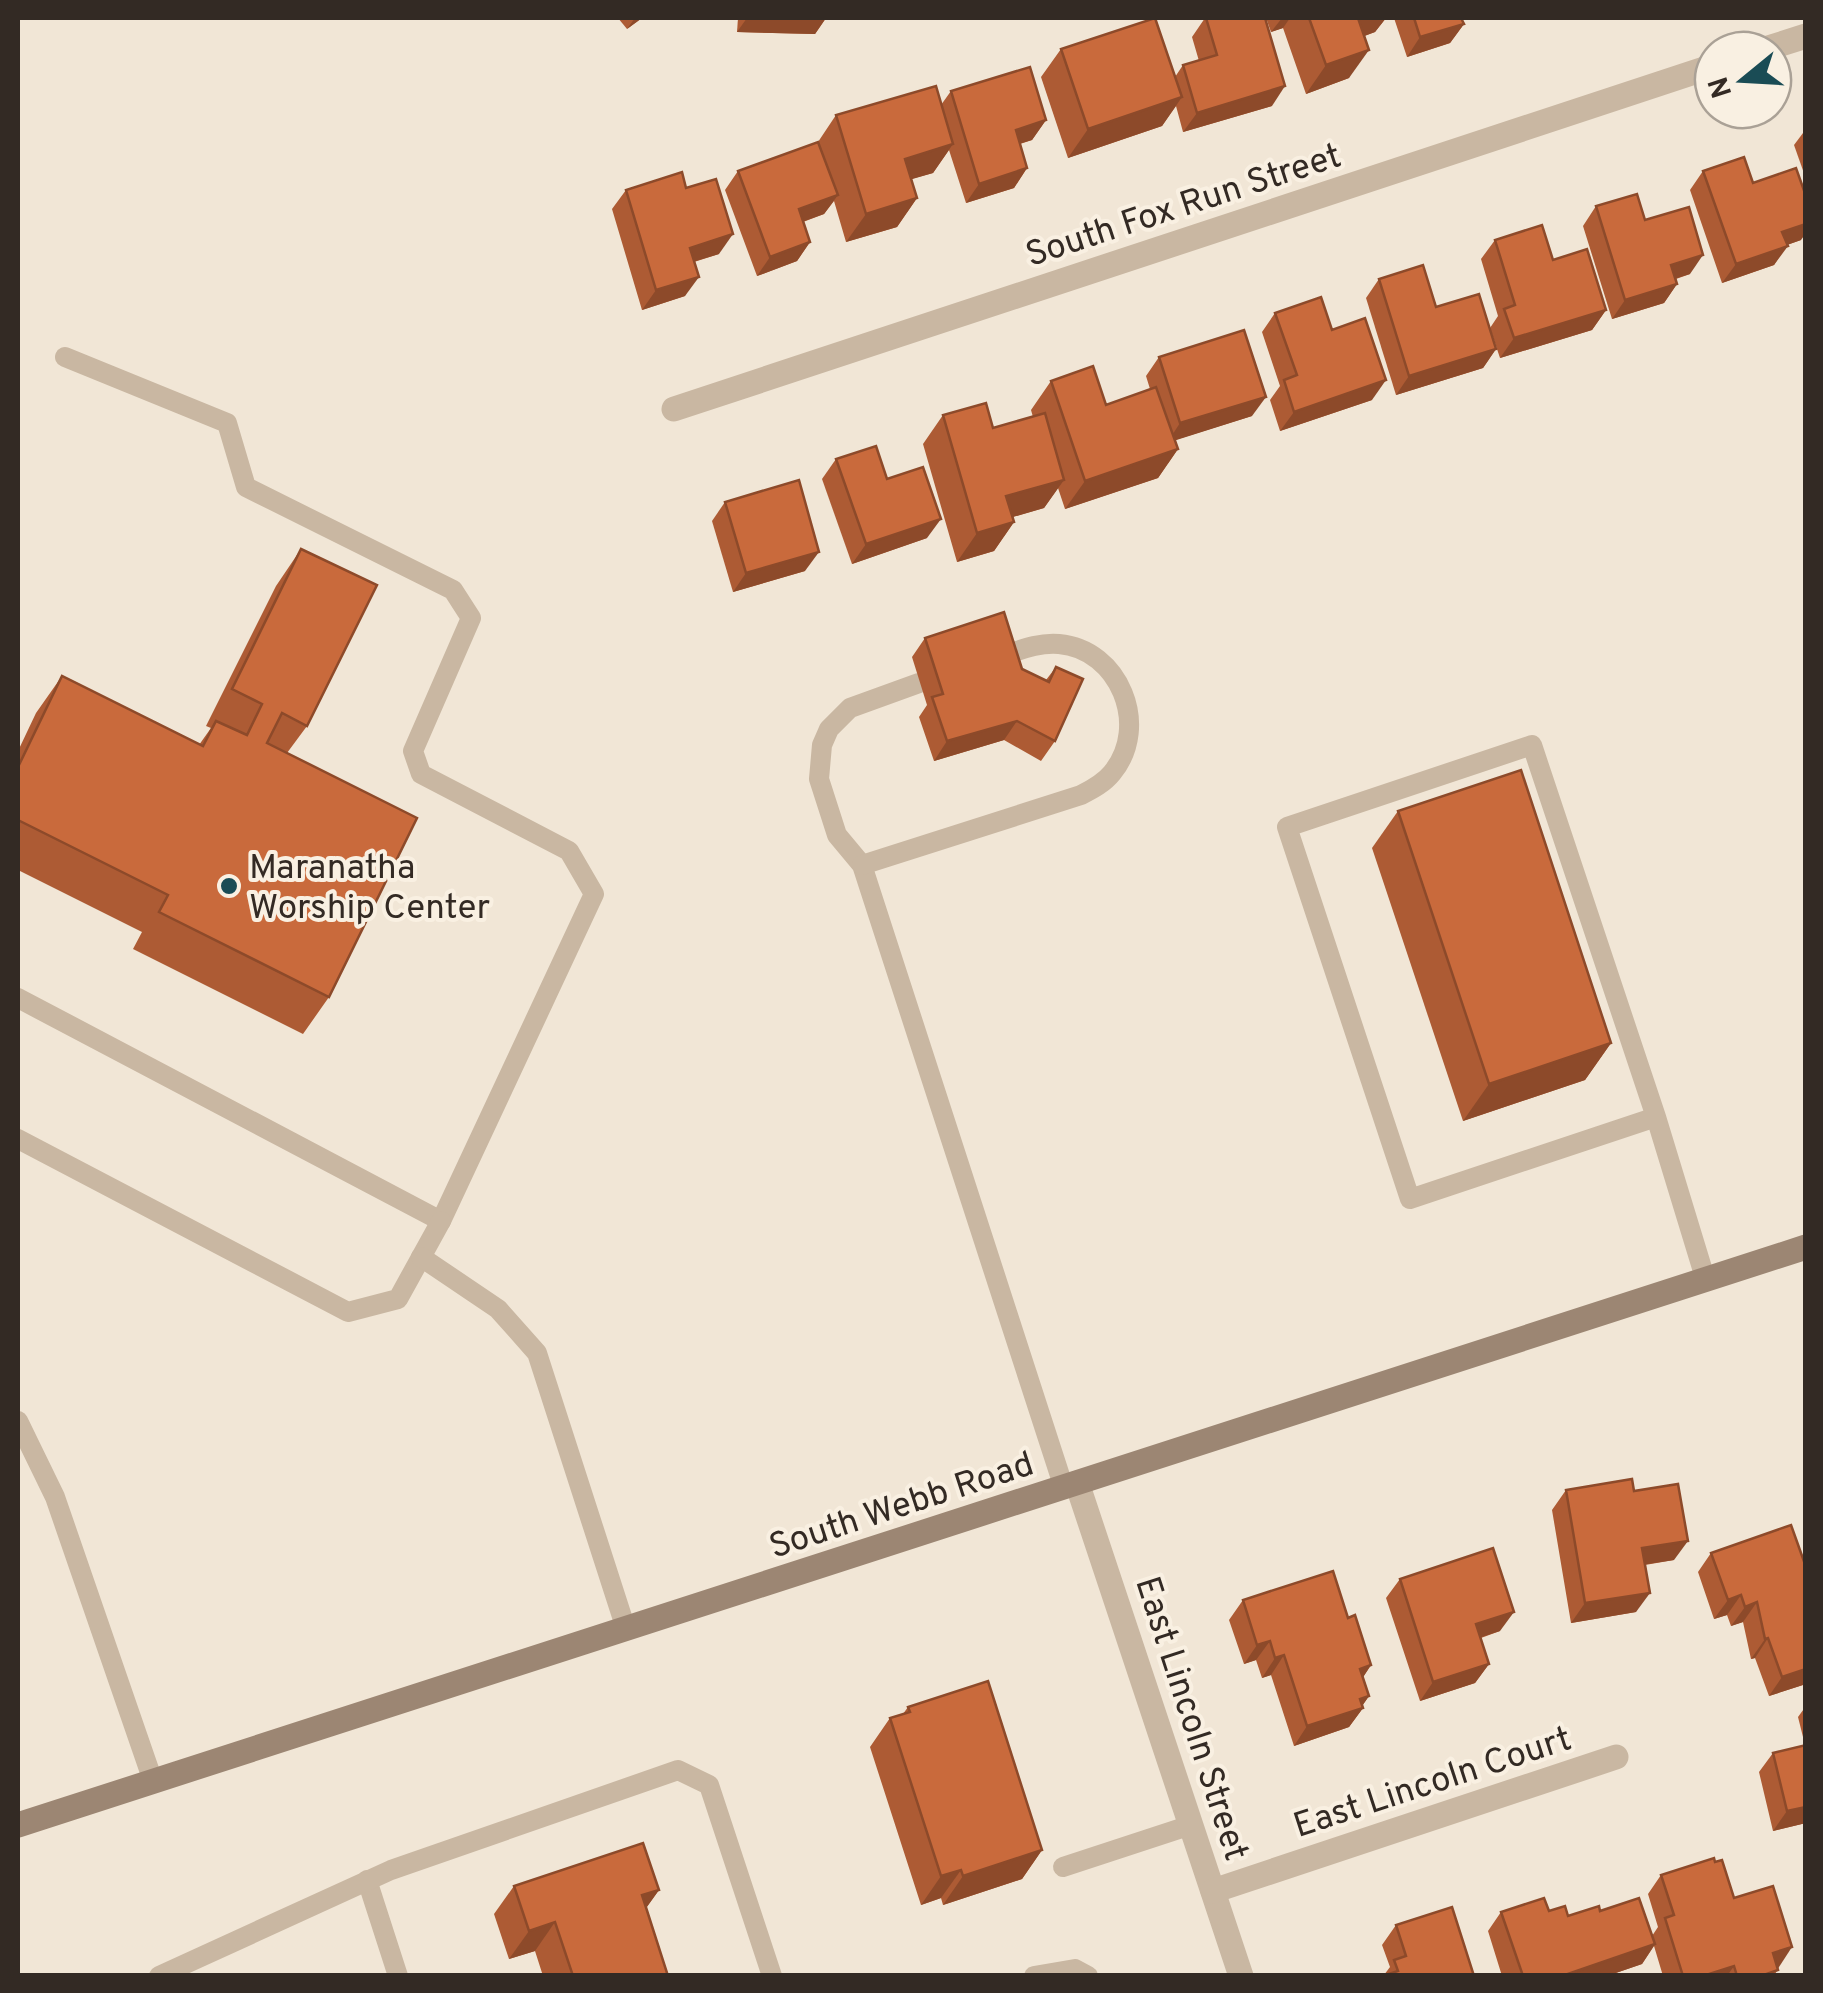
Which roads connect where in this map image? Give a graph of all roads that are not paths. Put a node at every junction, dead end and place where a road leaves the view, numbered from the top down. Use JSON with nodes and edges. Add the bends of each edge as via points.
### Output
{"nodes":[{"id":1,"x":1693,"y":73,"type":"edge"},
{"id":2,"x":65,"y":357,"type":"dead end"},
{"id":3,"x":674,"y":409,"type":"dead end"},
{"id":4,"x":998,"y":657,"type":"edge"},
{"id":5,"x":920,"y":682,"type":"dead end"},
{"id":6,"x":862,"y":866,"type":"junction"},
{"id":7,"x":18,"y":998,"type":"edge"},
{"id":8,"x":1656,"y":1117,"type":"junction"},
{"id":9,"x":18,"y":1139,"type":"edge"},
{"id":10,"x":441,"y":1221,"type":"junction"},
{"id":11,"x":1806,"y":1247,"type":"edge"},
{"id":12,"x":421,"y":1257,"type":"junction"},
{"id":13,"x":1706,"y":1281,"type":"junction"},
{"id":14,"x":18,"y":1421,"type":"edge"},
{"id":15,"x":1071,"y":1486,"type":"junction"},
{"id":16,"x":626,"y":1629,"type":"junction"},
{"id":17,"x":1616,"y":1756,"type":"dead end"},
{"id":18,"x":153,"y":1781,"type":"junction"},
{"id":19,"x":18,"y":1825,"type":"edge"},
{"id":20,"x":1192,"y":1825,"type":"junction"},
{"id":21,"x":1063,"y":1867,"type":"dead end"},
{"id":22,"x":367,"y":1880,"type":"junction"},
{"id":23,"x":1213,"y":1891,"type":"junction"},
{"id":24,"x":159,"y":1976,"type":"edge"},
{"id":25,"x":398,"y":1976,"type":"edge"},
{"id":26,"x":772,"y":1976,"type":"edge"},
{"id":27,"x":1034,"y":1976,"type":"edge"},
{"id":28,"x":1088,"y":1976,"type":"edge"},
{"id":29,"x":1241,"y":1976,"type":"edge"}],
"edges":[{"from":1,"to":3,"type":"street","name":"South Fox Run Street"},
{"from":2,"to":10,"type":"lane","via":[[227,422],[246,487],[453,590],[470,618],[413,751],[420,774],[569,851],[594,894]]},
{"from":4,"to":6,"type":"lane","via":[[1059,644],[1099,660],[1120,686],[1129,715],[1129,735],[1113,772],[1081,796]]},
{"from":5,"to":6,"type":"lane","via":[[850,708],[822,744],[819,779],[836,834]]},
{"from":6,"to":15,"type":"lane"},
{"from":7,"to":10,"type":"lane"},
{"from":8,"to":8,"type":"lane","via":[[1532,745],[1287,827],[1410,1199]]},
{"from":8,"to":13,"type":"lane"},
{"from":9,"to":12,"type":"lane","via":[[348,1312],[398,1299]]},
{"from":10,"to":12,"type":"lane"},
{"from":11,"to":13,"type":"main road","name":"South Webb Road"},
{"from":12,"to":16,"type":"lane","via":[[498,1309],[538,1353]]},
{"from":13,"to":15,"type":"main road","name":"South Webb Road"},
{"from":14,"to":18,"type":"lane","via":[[55,1497]]},
{"from":15,"to":16,"type":"main road","name":"South Webb Road"},
{"from":15,"to":20,"type":"street","name":"East Lincoln Street"},
{"from":16,"to":18,"type":"main road","name":"South Webb Road"},
{"from":17,"to":23,"type":"street","name":"East Lincoln Court"},
{"from":18,"to":19,"type":"main road","name":"South Webb Road"},
{"from":20,"to":21,"type":"lane"},
{"from":20,"to":23,"type":"street","name":"East Lincoln Street"},
{"from":22,"to":24,"type":"lane"},
{"from":22,"to":25,"type":"lane"},
{"from":22,"to":26,"type":"lane","via":[[678,1770],[709,1785]]},
{"from":23,"to":29,"type":"street","name":"East Lincoln Street"},
{"from":27,"to":28,"type":"lane","via":[[1075,1969]]}]}
